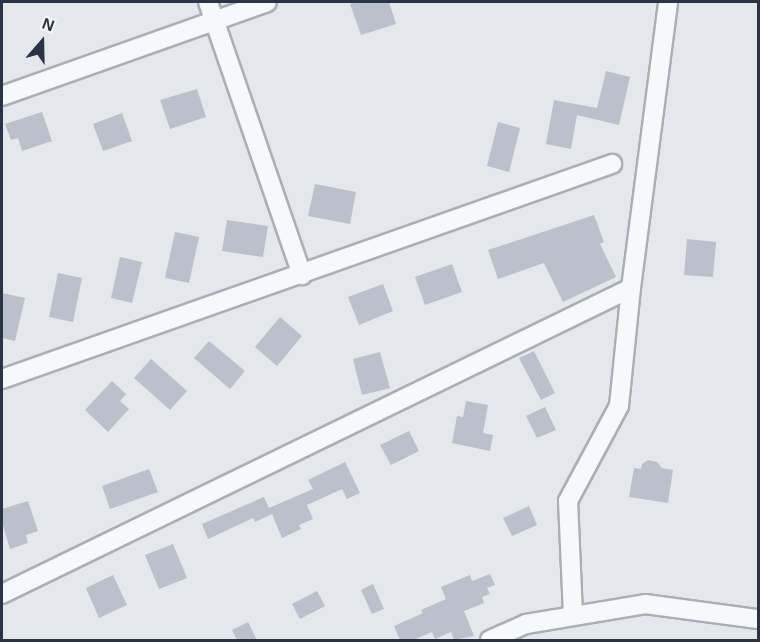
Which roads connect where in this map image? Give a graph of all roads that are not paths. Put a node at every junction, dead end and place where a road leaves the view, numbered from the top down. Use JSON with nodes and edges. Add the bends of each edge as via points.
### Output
{"nodes":[{"id":1,"x":207,"y":2,"type":"edge"},
{"id":2,"x":267,"y":2,"type":"edge"},
{"id":3,"x":668,"y":2,"type":"edge"},
{"id":4,"x":214,"y":20,"type":"junction"},
{"id":5,"x":2,"y":96,"type":"edge"},
{"id":6,"x":612,"y":164,"type":"dead end"},
{"id":7,"x":302,"y":275,"type":"junction"},
{"id":8,"x":631,"y":288,"type":"junction"},
{"id":9,"x":2,"y":379,"type":"edge"},
{"id":10,"x":2,"y":594,"type":"edge"},
{"id":11,"x":573,"y":615,"type":"junction"},
{"id":12,"x":759,"y":619,"type":"edge"},
{"id":13,"x":490,"y":640,"type":"edge"}],
"edges":[{"from":1,"to":4,"type":"street"},
{"from":2,"to":4,"type":"street"},
{"from":3,"to":8,"type":"street"},
{"from":4,"to":5,"type":"street"},
{"from":4,"to":7,"type":"street"},
{"from":6,"to":7,"type":"street"},
{"from":7,"to":9,"type":"street"},
{"from":8,"to":10,"type":"street"},
{"from":8,"to":11,"type":"street","via":[[619,406],[568,501]]},
{"from":11,"to":12,"type":"street","via":[[645,604]]},
{"from":11,"to":13,"type":"street","via":[[526,624]]}]}
